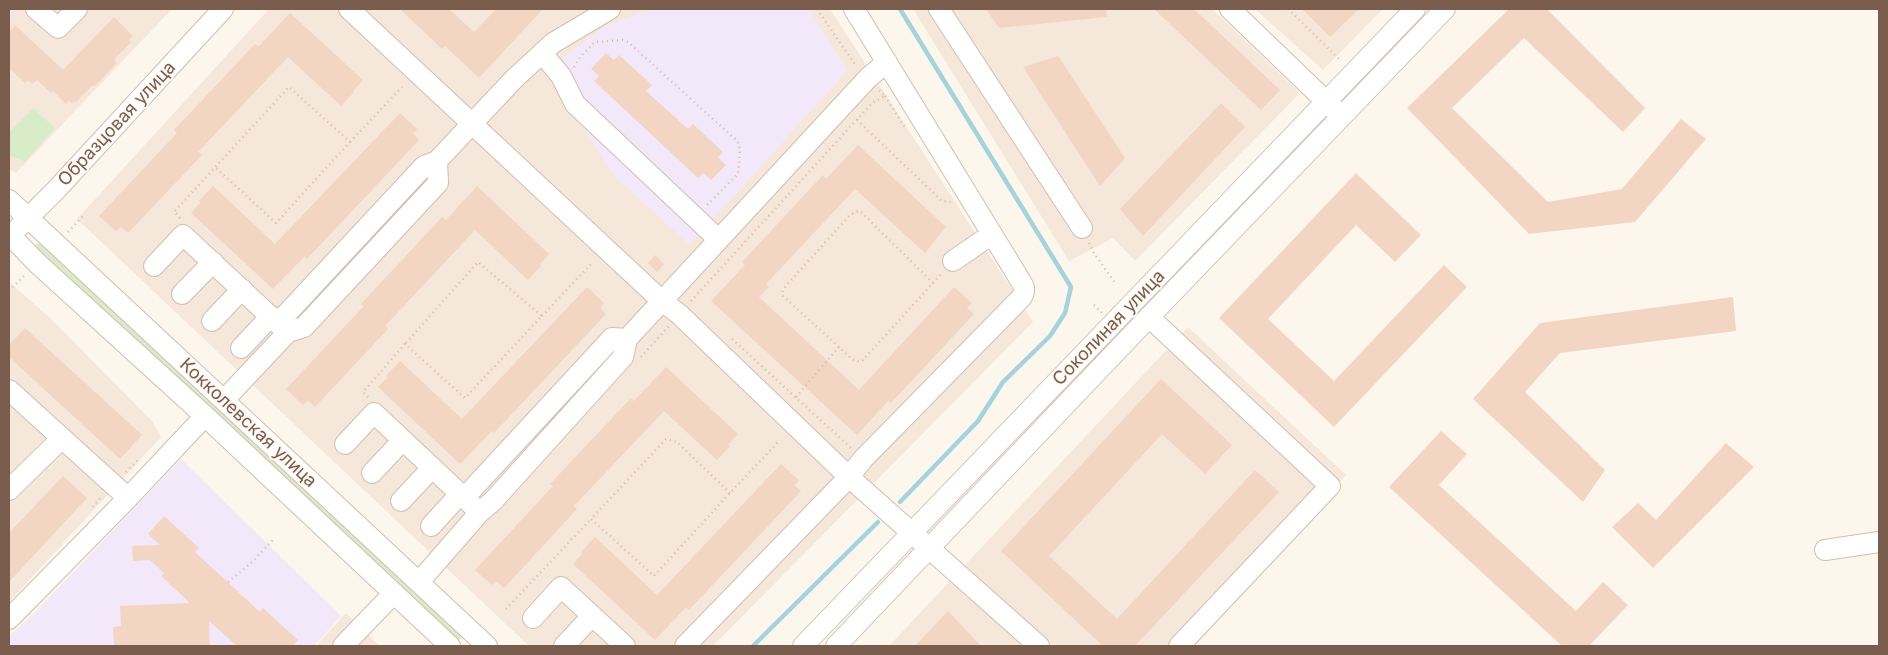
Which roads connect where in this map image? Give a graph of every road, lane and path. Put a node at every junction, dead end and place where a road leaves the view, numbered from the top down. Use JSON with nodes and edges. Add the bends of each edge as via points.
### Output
{"nodes":[{"id":1,"x":36,"y":9,"type":"edge"},
{"id":2,"x":77,"y":9,"type":"edge"},
{"id":3,"x":223,"y":9,"type":"edge"},
{"id":4,"x":349,"y":9,"type":"edge"},
{"id":5,"x":610,"y":9,"type":"edge"},
{"id":6,"x":854,"y":9,"type":"edge"},
{"id":7,"x":939,"y":9,"type":"edge"},
{"id":8,"x":1230,"y":9,"type":"edge"},
{"id":9,"x":1288,"y":9,"type":"edge"},
{"id":10,"x":1415,"y":9,"type":"edge"},
{"id":11,"x":1445,"y":9,"type":"edge"},
{"id":12,"x":542,"y":53,"type":"junction"},
{"id":13,"x":887,"y":62,"type":"junction"},
{"id":14,"x":1342,"y":62,"type":"dead end"},
{"id":15,"x":561,"y":76,"type":"junction"},
{"id":16,"x":402,"y":87,"type":"dead end"},
{"id":17,"x":1326,"y":101,"type":"junction"},
{"id":18,"x":1341,"y":116,"type":"junction"},
{"id":19,"x":857,"y":120,"type":"dead end"},
{"id":20,"x":472,"y":123,"type":"junction"},
{"id":21,"x":350,"y":142,"type":"junction"},
{"id":22,"x":215,"y":167,"type":"junction"},
{"id":23,"x":9,"y":200,"type":"edge"},
{"id":24,"x":952,"y":202,"type":"dead end"},
{"id":25,"x":84,"y":215,"type":"dead end"},
{"id":26,"x":28,"y":217,"type":"junction"},
{"id":27,"x":696,"y":217,"type":"junction"},
{"id":28,"x":181,"y":219,"type":"dead end"},
{"id":29,"x":1082,"y":228,"type":"joint"},
{"id":30,"x":66,"y":233,"type":"dead end"},
{"id":31,"x":992,"y":234,"type":"junction"},
{"id":32,"x":9,"y":235,"type":"edge"},
{"id":33,"x":718,"y":239,"type":"junction"},
{"id":34,"x":953,"y":261,"type":"joint"},
{"id":35,"x":212,"y":262,"type":"junction"},
{"id":36,"x":592,"y":263,"type":"dead end"},
{"id":37,"x":154,"y":266,"type":"dead end"},
{"id":38,"x":26,"y":274,"type":"dead end"},
{"id":39,"x":933,"y":283,"type":"junction"},
{"id":40,"x":1115,"y":283,"type":"dead end"},
{"id":41,"x":242,"y":289,"type":"junction"},
{"id":42,"x":9,"y":291,"type":"edge"},
{"id":43,"x":182,"y":294,"type":"dead end"},
{"id":44,"x":663,"y":302,"type":"junction"},
{"id":45,"x":1094,"y":306,"type":"dead end"},
{"id":46,"x":542,"y":316,"type":"junction"},
{"id":47,"x":1105,"y":316,"type":"dead end"},
{"id":48,"x":1148,"y":317,"type":"junction"},
{"id":49,"x":212,"y":321,"type":"dead end"},
{"id":50,"x":279,"y":324,"type":"junction"},
{"id":51,"x":726,"y":333,"type":"dead end"},
{"id":52,"x":628,"y":339,"type":"junction"},
{"id":53,"x":404,"y":344,"type":"junction"},
{"id":54,"x":839,"y":347,"type":"junction"},
{"id":55,"x":241,"y":348,"type":"dead end"},
{"id":56,"x":9,"y":390,"type":"edge"},
{"id":57,"x":796,"y":397,"type":"junction"},
{"id":58,"x":370,"y":399,"type":"dead end"},
{"id":59,"x":224,"y":400,"type":"junction"},
{"id":60,"x":205,"y":416,"type":"junction"},
{"id":61,"x":62,"y":438,"type":"junction"},
{"id":62,"x":402,"y":440,"type":"junction"},
{"id":63,"x":780,"y":440,"type":"dead end"},
{"id":64,"x":345,"y":444,"type":"dead end"},
{"id":65,"x":141,"y":457,"type":"dead end"},
{"id":66,"x":863,"y":459,"type":"junction"},
{"id":67,"x":432,"y":468,"type":"junction"},
{"id":68,"x":372,"y":473,"type":"dead end"},
{"id":69,"x":849,"y":478,"type":"junction"},
{"id":70,"x":9,"y":490,"type":"edge"},
{"id":71,"x":114,"y":491,"type":"junction"},
{"id":72,"x":730,"y":493,"type":"junction"},
{"id":73,"x":462,"y":496,"type":"junction"},
{"id":74,"x":401,"y":501,"type":"dead end"},
{"id":75,"x":90,"y":510,"type":"dead end"},
{"id":76,"x":480,"y":512,"type":"junction"},
{"id":77,"x":591,"y":519,"type":"junction"},
{"id":78,"x":431,"y":526,"type":"dead end"},
{"id":79,"x":911,"y":534,"type":"junction"},
{"id":80,"x":274,"y":539,"type":"dead end"},
{"id":81,"x":1879,"y":542,"type":"edge"},
{"id":82,"x":928,"y":549,"type":"junction"},
{"id":83,"x":1824,"y":550,"type":"dead end"},
{"id":84,"x":228,"y":582,"type":"dead end"},
{"id":85,"x":418,"y":582,"type":"junction"},
{"id":86,"x":394,"y":593,"type":"junction"},
{"id":87,"x":506,"y":609,"type":"dead end"},
{"id":88,"x":11,"y":612,"type":"edge"},
{"id":89,"x":592,"y":616,"type":"junction"},
{"id":90,"x":533,"y":618,"type":"dead end"},
{"id":91,"x":478,"y":643,"type":"edge"},
{"id":92,"x":622,"y":645,"type":"edge"},
{"id":93,"x":342,"y":646,"type":"edge"},
{"id":94,"x":450,"y":646,"type":"edge"},
{"id":95,"x":564,"y":646,"type":"edge"},
{"id":96,"x":685,"y":646,"type":"edge"},
{"id":97,"x":803,"y":646,"type":"edge"},
{"id":98,"x":836,"y":646,"type":"edge"},
{"id":99,"x":1039,"y":646,"type":"edge"},
{"id":100,"x":1178,"y":646,"type":"edge"}],
"edges":[{"from":1,"to":2,"type":"street","via":[[58,28]]},
{"from":3,"to":26,"type":"street","name":"Образцовая улица"},
{"from":4,"to":20,"type":"street"},
{"from":5,"to":12,"type":"street"},
{"from":6,"to":13,"type":"street"},
{"from":7,"to":29,"type":"street"},
{"from":8,"to":17,"type":"street"},
{"from":9,"to":14,"type":"path"},
{"from":10,"to":17,"type":"street","name":"Соколиная улица"},
{"from":11,"to":18,"type":"street","name":"Соколиная улица"},
{"from":12,"to":15,"type":"street"},
{"from":12,"to":20,"type":"street"},
{"from":13,"to":31,"type":"street"},
{"from":13,"to":33,"type":"street","via":[[868,78]]},
{"from":15,"to":27,"type":"street","via":[[575,104]]},
{"from":15,"to":27,"type":"path","via":[[572,69],[595,42],[623,40],[736,139],[740,150],[738,174]]},
{"from":16,"to":21,"type":"path"},
{"from":17,"to":18,"type":"street"},
{"from":17,"to":79,"type":"street","name":"Соколиная улица"},
{"from":18,"to":48,"type":"street","name":"Соколиная улица"},
{"from":19,"to":24,"type":"path","via":[[942,201]]},
{"from":20,"to":44,"type":"street"},
{"from":20,"to":50,"type":"street","via":[[437,160],[438,183],[304,327]]},
{"from":21,"to":22,"type":"path","via":[[289,87]]},
{"from":21,"to":22,"type":"path","via":[[276,223]]},
{"from":22,"to":28,"type":"path","via":[[174,212]]},
{"from":23,"to":26,"type":"street","name":"Кокколевская улица"},
{"from":25,"to":30,"type":"path"},
{"from":26,"to":32,"type":"street","name":"Образцовая улица"},
{"from":26,"to":59,"type":"street","name":"Кокколевская улица"},
{"from":27,"to":33,"type":"street"},
{"from":29,"to":40,"type":"path","via":[[1094,253]]},
{"from":31,"to":34,"type":"street"},
{"from":31,"to":66,"type":"street","via":[[1024,287],[1022,297]]},
{"from":32,"to":60,"type":"street","name":"Кокколевская улица"},
{"from":33,"to":44,"type":"street"},
{"from":34,"to":39,"type":"path"},
{"from":35,"to":37,"type":"street","via":[[183,235]]},
{"from":35,"to":41,"type":"street"},
{"from":35,"to":43,"type":"street"},
{"from":36,"to":46,"type":"path"},
{"from":38,"to":42,"type":"path"},
{"from":39,"to":54,"type":"path","via":[[862,361],[852,359]]},
{"from":39,"to":54,"type":"path","via":[[860,211],[855,212],[782,293]]},
{"from":41,"to":49,"type":"street"},
{"from":41,"to":50,"type":"street"},
{"from":44,"to":52,"type":"street"},
{"from":44,"to":69,"type":"street"},
{"from":45,"to":47,"type":"path"},
{"from":46,"to":53,"type":"path","via":[[466,398]]},
{"from":46,"to":53,"type":"path","via":[[478,262]]},
{"from":48,"to":82,"type":"street","name":"Соколиная улица"},
{"from":48,"to":100,"type":"street","via":[[1330,486]]},
{"from":50,"to":55,"type":"street"},
{"from":50,"to":59,"type":"street"},
{"from":51,"to":57,"type":"path"},
{"from":52,"to":73,"type":"street","via":[[612,338]]},
{"from":52,"to":76,"type":"street","via":[[623,358]]},
{"from":53,"to":58,"type":"path","via":[[363,392]]},
{"from":54,"to":57,"type":"path"},
{"from":56,"to":61,"type":"street"},
{"from":57,"to":66,"type":"path"},
{"from":59,"to":85,"type":"street","name":"Кокколевская улица"},
{"from":60,"to":71,"type":"street"},
{"from":60,"to":86,"type":"street","name":"Кокколевская улица"},
{"from":61,"to":70,"type":"street"},
{"from":61,"to":71,"type":"street"},
{"from":62,"to":64,"type":"street","via":[[374,413]]},
{"from":62,"to":67,"type":"street"},
{"from":62,"to":68,"type":"street"},
{"from":63,"to":72,"type":"path"},
{"from":65,"to":71,"type":"path"},
{"from":66,"to":69,"type":"street"},
{"from":67,"to":73,"type":"street"},
{"from":67,"to":74,"type":"street"},
{"from":69,"to":79,"type":"street"},
{"from":69,"to":96,"type":"street"},
{"from":71,"to":75,"type":"path","via":[[104,495]]},
{"from":71,"to":88,"type":"street"},
{"from":72,"to":77,"type":"path","via":[[677,442],[666,439]]},
{"from":72,"to":77,"type":"path","via":[[654,576]]},
{"from":73,"to":76,"type":"street"},
{"from":73,"to":78,"type":"street"},
{"from":76,"to":85,"type":"street"},
{"from":77,"to":87,"type":"path"},
{"from":79,"to":82,"type":"street"},
{"from":79,"to":97,"type":"street","name":"Соколиная улица"},
{"from":80,"to":84,"type":"path"},
{"from":81,"to":83,"type":"street"},
{"from":82,"to":98,"type":"street","name":"Соколиная улица"},
{"from":82,"to":99,"type":"street"},
{"from":85,"to":91,"type":"street","name":"Кокколевская улица"},
{"from":86,"to":93,"type":"street"},
{"from":86,"to":94,"type":"street","name":"Кокколевская улица"},
{"from":89,"to":90,"type":"street","via":[[562,587]]},
{"from":89,"to":92,"type":"street"},
{"from":89,"to":95,"type":"street"}]}
